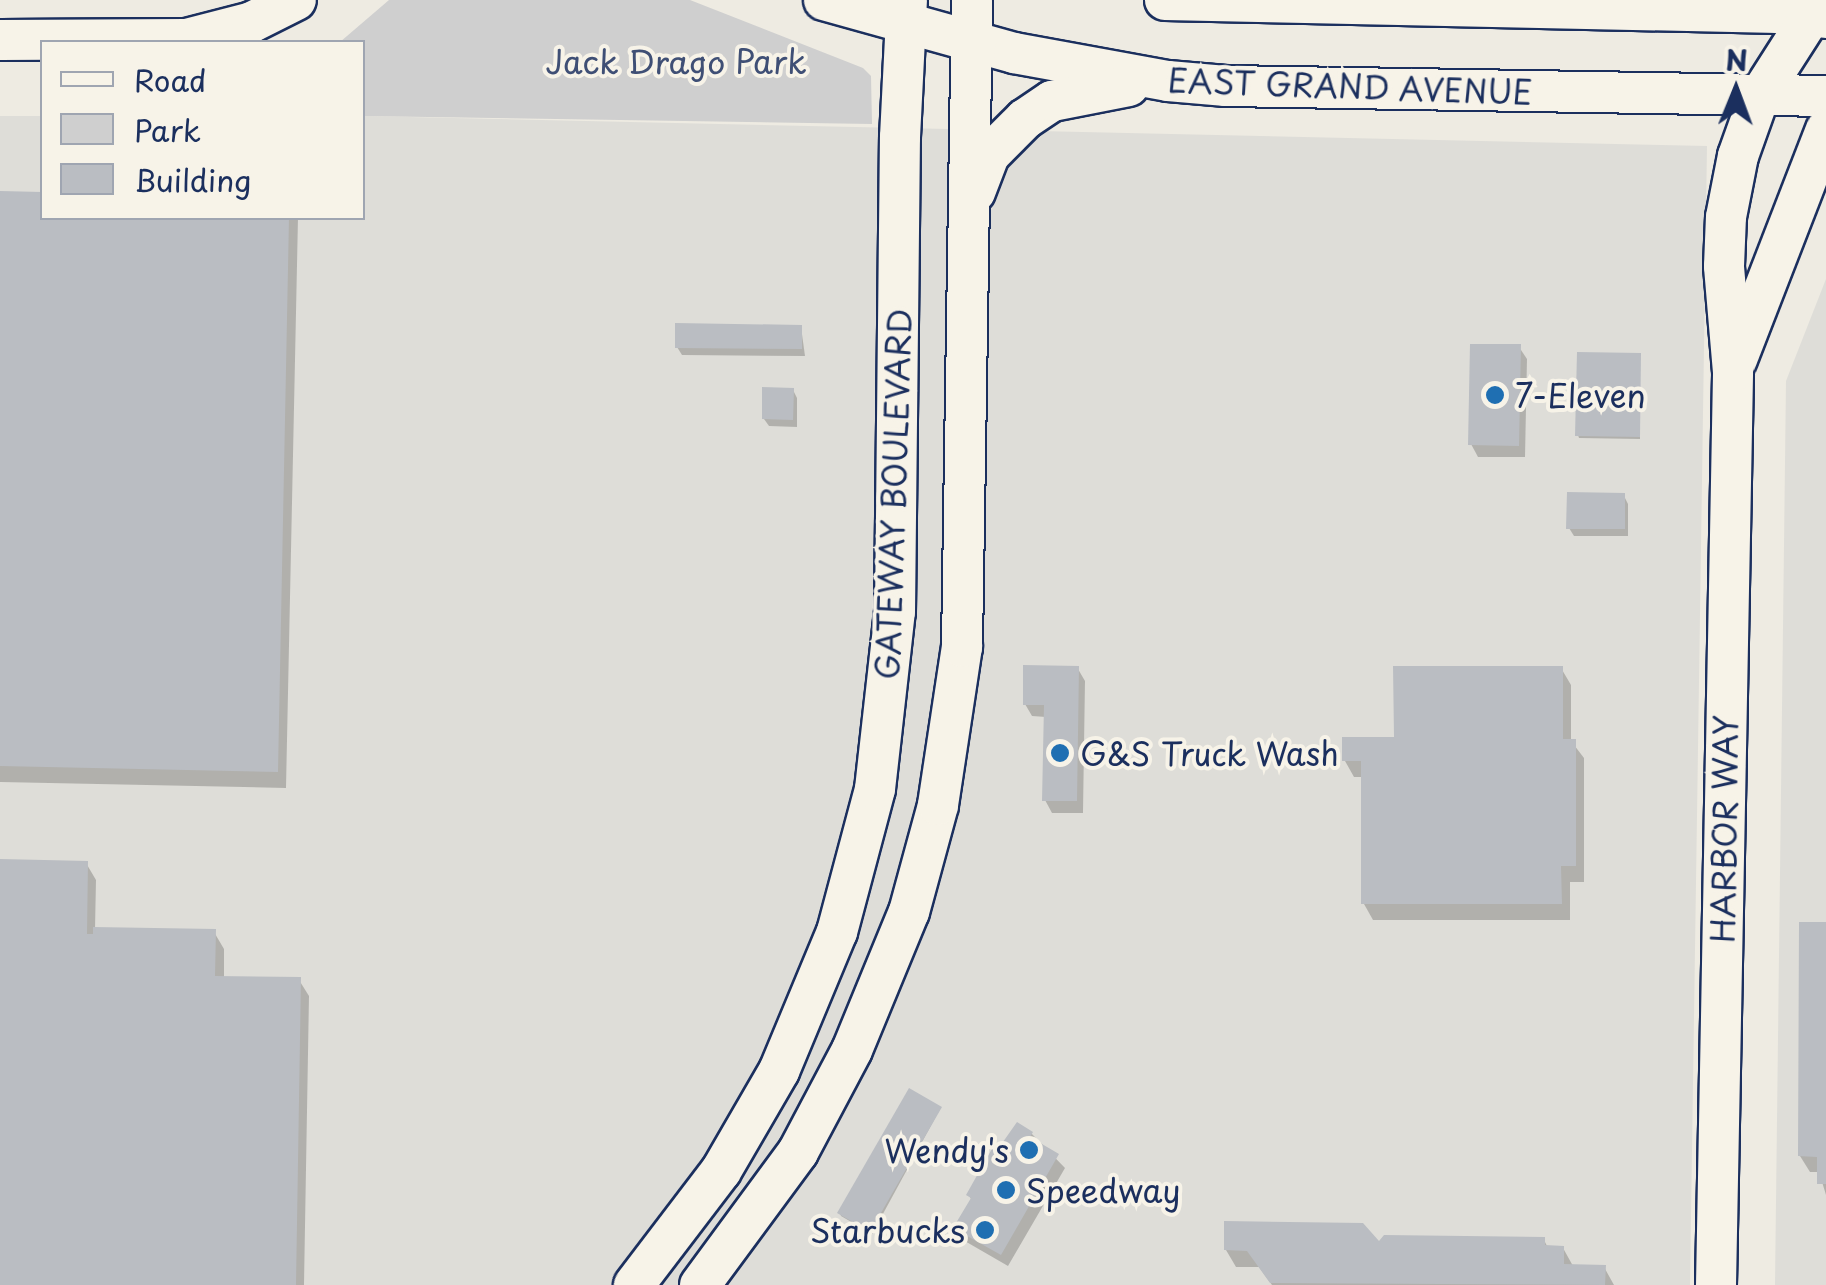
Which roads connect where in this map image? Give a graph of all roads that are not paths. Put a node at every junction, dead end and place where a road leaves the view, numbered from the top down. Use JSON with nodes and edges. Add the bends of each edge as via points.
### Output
{"nodes":[{"id":1,"x":296,"y":0,"type":"edge"},
{"id":2,"x":824,"y":0,"type":"edge"},
{"id":3,"x":972,"y":0,"type":"edge"},
{"id":4,"x":1165,"y":0,"type":"edge"},
{"id":5,"x":906,"y":12,"type":"edge"},
{"id":6,"x":1820,"y":12,"type":"edge"},
{"id":7,"x":0,"y":40,"type":"edge"},
{"id":8,"x":971,"y":42,"type":"junction"},
{"id":9,"x":1168,"y":80,"type":"junction"},
{"id":10,"x":1826,"y":96,"type":"edge"},
{"id":11,"x":1758,"y":97,"type":"junction"},
{"id":12,"x":1826,"y":130,"type":"edge"},
{"id":13,"x":969,"y":230,"type":"junction"},
{"id":14,"x":1733,"y":372,"type":"junction"},
{"id":15,"x":634,"y":1285,"type":"edge"},
{"id":16,"x":700,"y":1285,"type":"edge"},
{"id":17,"x":1716,"y":1285,"type":"edge"}],
"edges":[{"from":1,"to":7,"type":"main road","via":[[252,22],[186,39]]},
{"from":2,"to":5,"type":"main road","name":"EAST GRAND AVENUE"},
{"from":3,"to":8,"type":"main road"},
{"from":4,"to":6,"type":"main road"},
{"from":5,"to":8,"type":"main road","name":"EAST GRAND AVENUE"},
{"from":5,"to":15,"type":"main road","name":"GATEWAY BOULEVARD","via":[[895,612],[875,788],[837,932],[786,1055],[720,1171]]},
{"from":6,"to":11,"type":"main road","name":"HARBOR WAY"},
{"from":8,"to":9,"type":"main road","name":"EAST GRAND AVENUE"},
{"from":8,"to":13,"type":"main road"},
{"from":9,"to":11,"type":"main road","name":"EAST GRAND AVENUE"},
{"from":9,"to":13,"type":"main road","via":[[1084,92],[1052,101],[1025,119],[988,155]]},
{"from":10,"to":11,"type":"main road","name":"EAST GRAND AVENUE"},
{"from":11,"to":14,"type":"main road","name":"HARBOR WAY","via":[[1726,217]]},
{"from":12,"to":14,"type":"main road","name":"HARBOR WAY"},
{"from":13,"to":16,"type":"main road","via":[[962,648],[949,753],[924,862],[873,1002],[827,1099],[766,1200]]},
{"from":14,"to":17,"type":"main road","name":"HARBOR WAY"}]}
